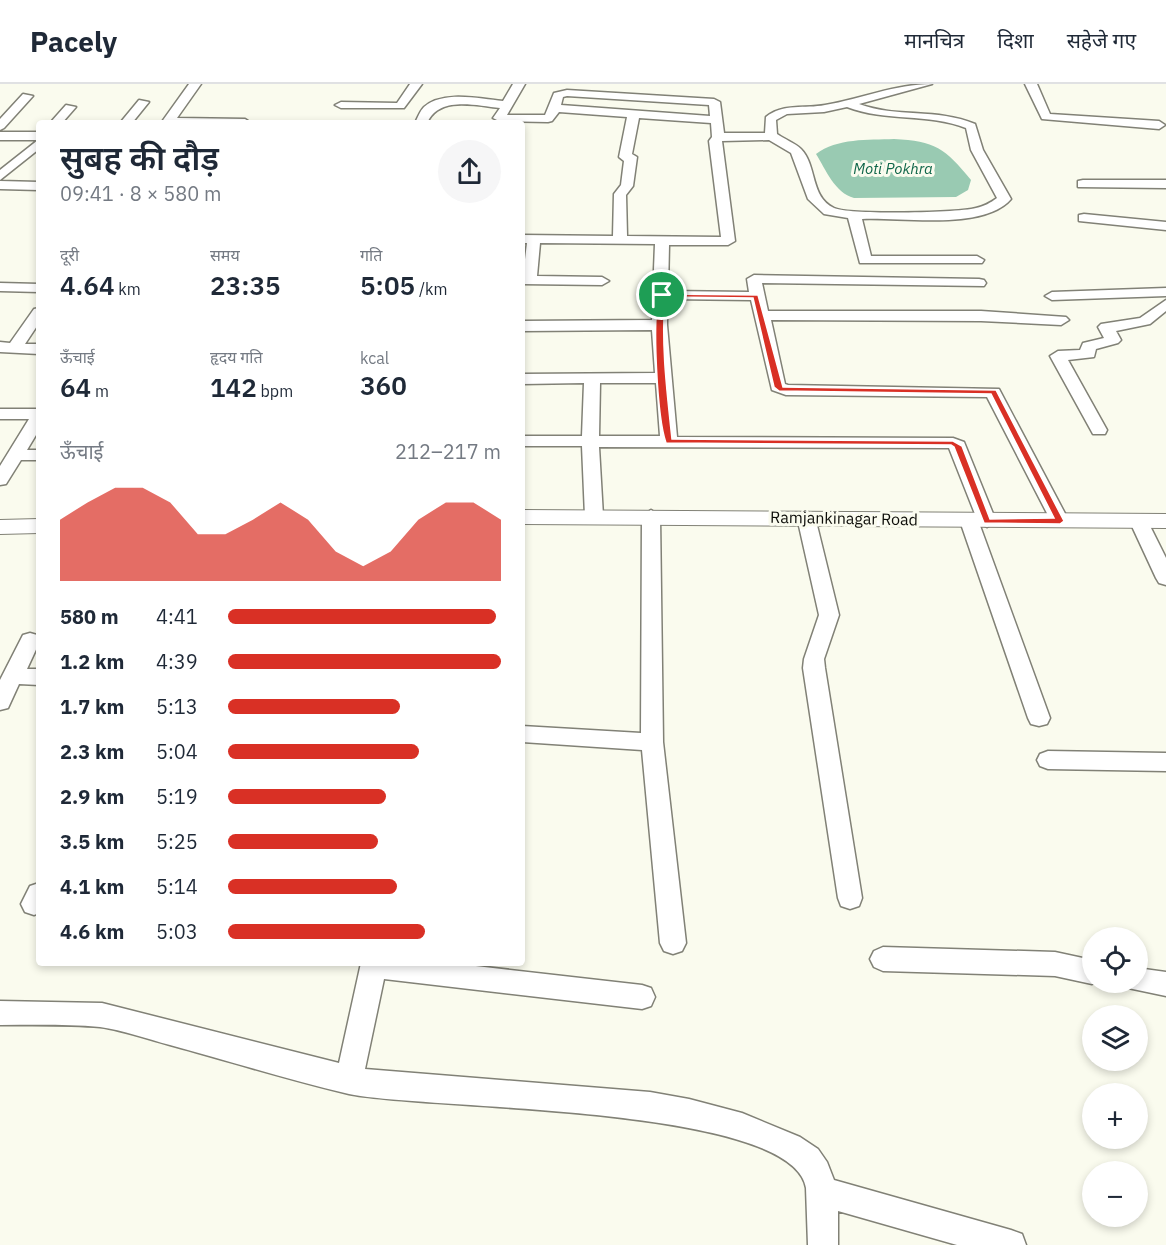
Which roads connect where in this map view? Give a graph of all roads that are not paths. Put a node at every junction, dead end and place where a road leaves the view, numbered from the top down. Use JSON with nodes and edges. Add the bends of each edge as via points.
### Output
{"nodes":[{"id":1,"x":195,"y":84,"type":"edge"},
{"id":2,"x":416,"y":84,"type":"edge"},
{"id":3,"x":519,"y":84,"type":"edge"},
{"id":4,"x":919,"y":84,"type":"edge"},
{"id":5,"x":1031,"y":84,"type":"edge"},
{"id":6,"x":27,"y":96,"type":"dead end"},
{"id":7,"x":143,"y":102,"type":"dead end"},
{"id":8,"x":847,"y":104,"type":"junction"},
{"id":9,"x":341,"y":105,"type":"dead end"},
{"id":10,"x":507,"y":105,"type":"junction"},
{"id":11,"x":400,"y":106,"type":"junction"},
{"id":12,"x":70,"y":107,"type":"dead end"},
{"id":13,"x":554,"y":108,"type":"junction"},
{"id":14,"x":428,"y":110,"type":"junction"},
{"id":15,"x":634,"y":113,"type":"junction"},
{"id":16,"x":59,"y":120,"type":"edge"},
{"id":17,"x":128,"y":120,"type":"edge"},
{"id":18,"x":169,"y":120,"type":"edge"},
{"id":19,"x":423,"y":120,"type":"edge"},
{"id":20,"x":498,"y":120,"type":"edge"},
{"id":21,"x":718,"y":120,"type":"junction"},
{"id":22,"x":1159,"y":125,"type":"dead end"},
{"id":23,"x":0,"y":126,"type":"edge"},
{"id":24,"x":0,"y":136,"type":"edge"},
{"id":25,"x":36,"y":136,"type":"edge"},
{"id":26,"x":771,"y":136,"type":"junction"},
{"id":27,"x":718,"y":137,"type":"junction"},
{"id":28,"x":36,"y":146,"type":"edge"},
{"id":29,"x":0,"y":176,"type":"edge"},
{"id":30,"x":1083,"y":184,"type":"dead end"},
{"id":31,"x":1166,"y":184,"type":"edge"},
{"id":32,"x":0,"y":185,"type":"edge"},
{"id":33,"x":36,"y":186,"type":"edge"},
{"id":34,"x":854,"y":215,"type":"junction"},
{"id":35,"x":1084,"y":218,"type":"dead end"},
{"id":36,"x":1166,"y":226,"type":"edge"},
{"id":37,"x":528,"y":239,"type":"edge"},
{"id":38,"x":620,"y":240,"type":"junction"},
{"id":39,"x":662,"y":241,"type":"junction"},
{"id":40,"x":977,"y":260,"type":"dead end"},
{"id":41,"x":525,"y":280,"type":"edge"},
{"id":42,"x":602,"y":281,"type":"dead end"},
{"id":43,"x":979,"y":282,"type":"dead end"},
{"id":44,"x":0,"y":286,"type":"edge"},
{"id":45,"x":36,"y":288,"type":"edge"},
{"id":46,"x":1166,"y":292,"type":"edge"},
{"id":47,"x":662,"y":295,"type":"junction"},
{"id":48,"x":756,"y":296,"type":"junction"},
{"id":49,"x":1052,"y":296,"type":"dead end"},
{"id":50,"x":1166,"y":304,"type":"edge"},
{"id":51,"x":762,"y":315,"type":"junction"},
{"id":52,"x":36,"y":319,"type":"edge"},
{"id":53,"x":1061,"y":320,"type":"dead end"},
{"id":54,"x":659,"y":325,"type":"junction"},
{"id":55,"x":525,"y":326,"type":"edge"},
{"id":56,"x":7,"y":347,"type":"edge"},
{"id":57,"x":36,"y":349,"type":"edge"},
{"id":58,"x":662,"y":378,"type":"junction"},
{"id":59,"x":525,"y":379,"type":"edge"},
{"id":60,"x":592,"y":379,"type":"junction"},
{"id":61,"x":0,"y":414,"type":"edge"},
{"id":62,"x":36,"y":415,"type":"edge"},
{"id":63,"x":36,"y":420,"type":"edge"},
{"id":64,"x":1099,"y":430,"type":"dead end"},
{"id":65,"x":525,"y":441,"type":"edge"},
{"id":66,"x":590,"y":441,"type":"junction"},
{"id":67,"x":669,"y":441,"type":"junction"},
{"id":68,"x":16,"y":455,"type":"junction"},
{"id":69,"x":36,"y":455,"type":"edge"},
{"id":70,"x":0,"y":480,"type":"edge"},
{"id":71,"x":594,"y":516,"type":"junction"},
{"id":72,"x":651,"y":516,"type":"junction"},
{"id":73,"x":525,"y":517,"type":"edge"},
{"id":74,"x":806,"y":517,"type":"junction"},
{"id":75,"x":978,"y":521,"type":"junction"},
{"id":76,"x":1060,"y":521,"type":"junction"},
{"id":77,"x":1166,"y":521,"type":"edge"},
{"id":78,"x":1139,"y":522,"type":"junction"},
{"id":79,"x":36,"y":526,"type":"edge"},
{"id":80,"x":0,"y":527,"type":"edge"},
{"id":81,"x":1166,"y":578,"type":"edge"},
{"id":82,"x":30,"y":640,"type":"dead end"},
{"id":83,"x":12,"y":676,"type":"junction"},
{"id":84,"x":36,"y":677,"type":"edge"},
{"id":85,"x":0,"y":702,"type":"edge"},
{"id":86,"x":1039,"y":718,"type":"dead end"},
{"id":87,"x":525,"y":734,"type":"edge"},
{"id":88,"x":652,"y":742,"type":"junction"},
{"id":89,"x":1048,"y":760,"type":"dead end"},
{"id":90,"x":1166,"y":762,"type":"edge"},
{"id":91,"x":850,"y":898,"type":"dead end"},
{"id":92,"x":674,"y":943,"type":"dead end"},
{"id":93,"x":883,"y":959,"type":"dead end"},
{"id":94,"x":374,"y":966,"type":"edge"},
{"id":95,"x":382,"y":966,"type":"edge"},
{"id":96,"x":1082,"y":970,"type":"edge"},
{"id":97,"x":1148,"y":982,"type":"edge"},
{"id":98,"x":1166,"y":984,"type":"edge"},
{"id":99,"x":642,"y":997,"type":"dead end"},
{"id":100,"x":0,"y":1013,"type":"edge"},
{"id":101,"x":349,"y":1080,"type":"junction"},
{"id":102,"x":820,"y":1191,"type":"junction"},
{"id":103,"x":823,"y":1245,"type":"edge"},
{"id":104,"x":1011,"y":1245,"type":"edge"}],
"edges":[{"from":1,"to":18,"type":"street"},
{"from":2,"to":11,"type":"street"},
{"from":3,"to":10,"type":"street"},
{"from":4,"to":8,"type":"street"},
{"from":5,"to":22,"type":"street","via":[[1046,117]]},
{"from":6,"to":23,"type":"street"},
{"from":7,"to":17,"type":"street"},
{"from":8,"to":26,"type":"street","via":[[776,114],[770,119]]},
{"from":8,"to":34,"type":"street","via":[[971,126],[977,150],[1004,199],[988,210],[956,215]]},
{"from":9,"to":11,"type":"street"},
{"from":10,"to":14,"type":"street","via":[[460,101],[434,105]]},
{"from":10,"to":20,"type":"street"},
{"from":11,"to":14,"type":"street"},
{"from":12,"to":16,"type":"street"},
{"from":13,"to":15,"type":"street"},
{"from":13,"to":20,"type":"street","via":[[546,120]]},
{"from":13,"to":21,"type":"street","via":[[558,95],[567,93],[714,102]]},
{"from":14,"to":19,"type":"street"},
{"from":15,"to":21,"type":"street"},
{"from":15,"to":38,"type":"street","via":[[627,186],[620,194]]},
{"from":21,"to":27,"type":"street"},
{"from":24,"to":25,"type":"street"},
{"from":26,"to":27,"type":"street"},
{"from":26,"to":34,"type":"street","via":[[796,151],[813,196],[829,211]]},
{"from":27,"to":39,"type":"street","via":[[715,141],[729,239]]},
{"from":28,"to":29,"type":"street"},
{"from":30,"to":31,"type":"street"},
{"from":32,"to":33,"type":"street"},
{"from":34,"to":40,"type":"street","via":[[867,261]]},
{"from":35,"to":36,"type":"street"},
{"from":37,"to":38,"type":"street"},
{"from":37,"to":41,"type":"street"},
{"from":38,"to":39,"type":"street"},
{"from":39,"to":47,"type":"street"},
{"from":41,"to":42,"type":"street"},
{"from":43,"to":48,"type":"street","via":[[758,277],[754,279]]},
{"from":44,"to":45,"type":"street"},
{"from":46,"to":49,"type":"street"},
{"from":47,"to":48,"type":"street"},
{"from":47,"to":54,"type":"street"},
{"from":48,"to":51,"type":"street"},
{"from":50,"to":64,"type":"street","via":[[1145,321],[1106,327],[1113,340],[1088,346],[1088,354],[1058,356]]},
{"from":51,"to":53,"type":"street"},
{"from":51,"to":76,"type":"street","via":[[781,389],[993,392]]},
{"from":52,"to":56,"type":"street"},
{"from":54,"to":55,"type":"street"},
{"from":54,"to":58,"type":"street"},
{"from":56,"to":57,"type":"street"},
{"from":58,"to":60,"type":"street"},
{"from":58,"to":67,"type":"street"},
{"from":59,"to":60,"type":"street"},
{"from":60,"to":66,"type":"street"},
{"from":61,"to":62,"type":"street"},
{"from":63,"to":68,"type":"street"},
{"from":65,"to":66,"type":"street"},
{"from":66,"to":67,"type":"street"},
{"from":66,"to":71,"type":"street"},
{"from":67,"to":75,"type":"street","via":[[953,443],[958,446]]},
{"from":68,"to":69,"type":"street"},
{"from":68,"to":70,"type":"street"},
{"from":71,"to":72,"type":"street","name":"Ramjankinagar Road"},
{"from":71,"to":73,"type":"street","name":"Ramjankinagar Road"},
{"from":72,"to":74,"type":"street","name":"Ramjankinagar Road"},
{"from":72,"to":88,"type":"street"},
{"from":74,"to":75,"type":"street","name":"Ramjankinagar Road"},
{"from":74,"to":91,"type":"street","via":[[829,615],[814,668]]},
{"from":75,"to":76,"type":"street","name":"Ramjankinagar Road"},
{"from":75,"to":86,"type":"street"},
{"from":76,"to":78,"type":"street","name":"Ramjankinagar Road"},
{"from":77,"to":78,"type":"street","name":"Ramjankinagar Road"},
{"from":78,"to":81,"type":"street"},
{"from":79,"to":80,"type":"street"},
{"from":82,"to":83,"type":"street"},
{"from":83,"to":84,"type":"street"},
{"from":83,"to":85,"type":"street"},
{"from":87,"to":88,"type":"street"},
{"from":88,"to":92,"type":"street"},
{"from":89,"to":90,"type":"street"},
{"from":93,"to":96,"type":"street","via":[[1055,964]]},
{"from":94,"to":101,"type":"street"},
{"from":95,"to":99,"type":"street"},
{"from":97,"to":98,"type":"street"},
{"from":100,"to":101,"type":"street","via":[[102,1016]]},
{"from":101,"to":102,"type":"street","via":[[681,1111],[729,1123],[799,1151],[818,1173]]},
{"from":102,"to":103,"type":"street"},
{"from":102,"to":104,"type":"street"}]}
